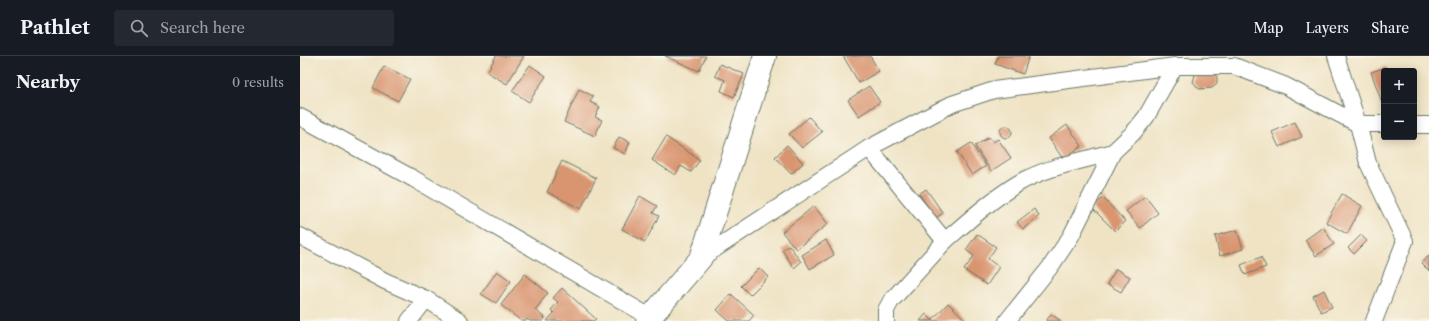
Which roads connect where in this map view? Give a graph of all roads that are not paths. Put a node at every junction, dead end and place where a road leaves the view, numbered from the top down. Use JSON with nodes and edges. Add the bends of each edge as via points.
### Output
{"nodes":[{"id":1,"x":765,"y":56,"type":"edge"},
{"id":2,"x":1336,"y":56,"type":"edge"},
{"id":3,"x":1172,"y":61,"type":"edge"},
{"id":4,"x":300,"y":117,"type":"edge"},
{"id":5,"x":1358,"y":124,"type":"junction"},
{"id":6,"x":1381,"y":124,"type":"edge"},
{"id":7,"x":1417,"y":125,"type":"edge"},
{"id":8,"x":1429,"y":125,"type":"edge"},
{"id":9,"x":869,"y":148,"type":"junction"},
{"id":10,"x":1113,"y":152,"type":"junction"},
{"id":11,"x":300,"y":236,"type":"edge"},
{"id":12,"x":945,"y":241,"type":"junction"},
{"id":13,"x":702,"y":258,"type":"junction"},
{"id":14,"x":426,"y":299,"type":"junction"},
{"id":15,"x":648,"y":319,"type":"edge"},
{"id":16,"x":409,"y":321,"type":"edge"},
{"id":17,"x":460,"y":321,"type":"edge"},
{"id":18,"x":886,"y":321,"type":"edge"},
{"id":19,"x":1007,"y":321,"type":"edge"},
{"id":20,"x":1374,"y":321,"type":"edge"}],
"edges":[{"from":1,"to":13,"type":"street"},
{"from":2,"to":5,"type":"street"},
{"from":3,"to":5,"type":"street","via":[[1234,66],[1286,86]]},
{"from":3,"to":9,"type":"street","via":[[994,90],[952,104]]},
{"from":3,"to":10,"type":"street","via":[[1146,117]]},
{"from":4,"to":15,"type":"street","via":[[414,179]]},
{"from":5,"to":6,"type":"street"},
{"from":5,"to":20,"type":"street","via":[[1368,163],[1405,241]]},
{"from":7,"to":8,"type":"street"},
{"from":9,"to":12,"type":"street"},
{"from":9,"to":13,"type":"street"},
{"from":10,"to":12,"type":"street","via":[[1048,170],[1018,184],[989,203]]},
{"from":10,"to":19,"type":"street","via":[[1071,236],[1051,266]]},
{"from":11,"to":14,"type":"street","via":[[385,281]]},
{"from":12,"to":18,"type":"street","via":[[891,301],[886,310]]},
{"from":13,"to":15,"type":"street"},
{"from":14,"to":16,"type":"street"},
{"from":14,"to":17,"type":"street"}]}
